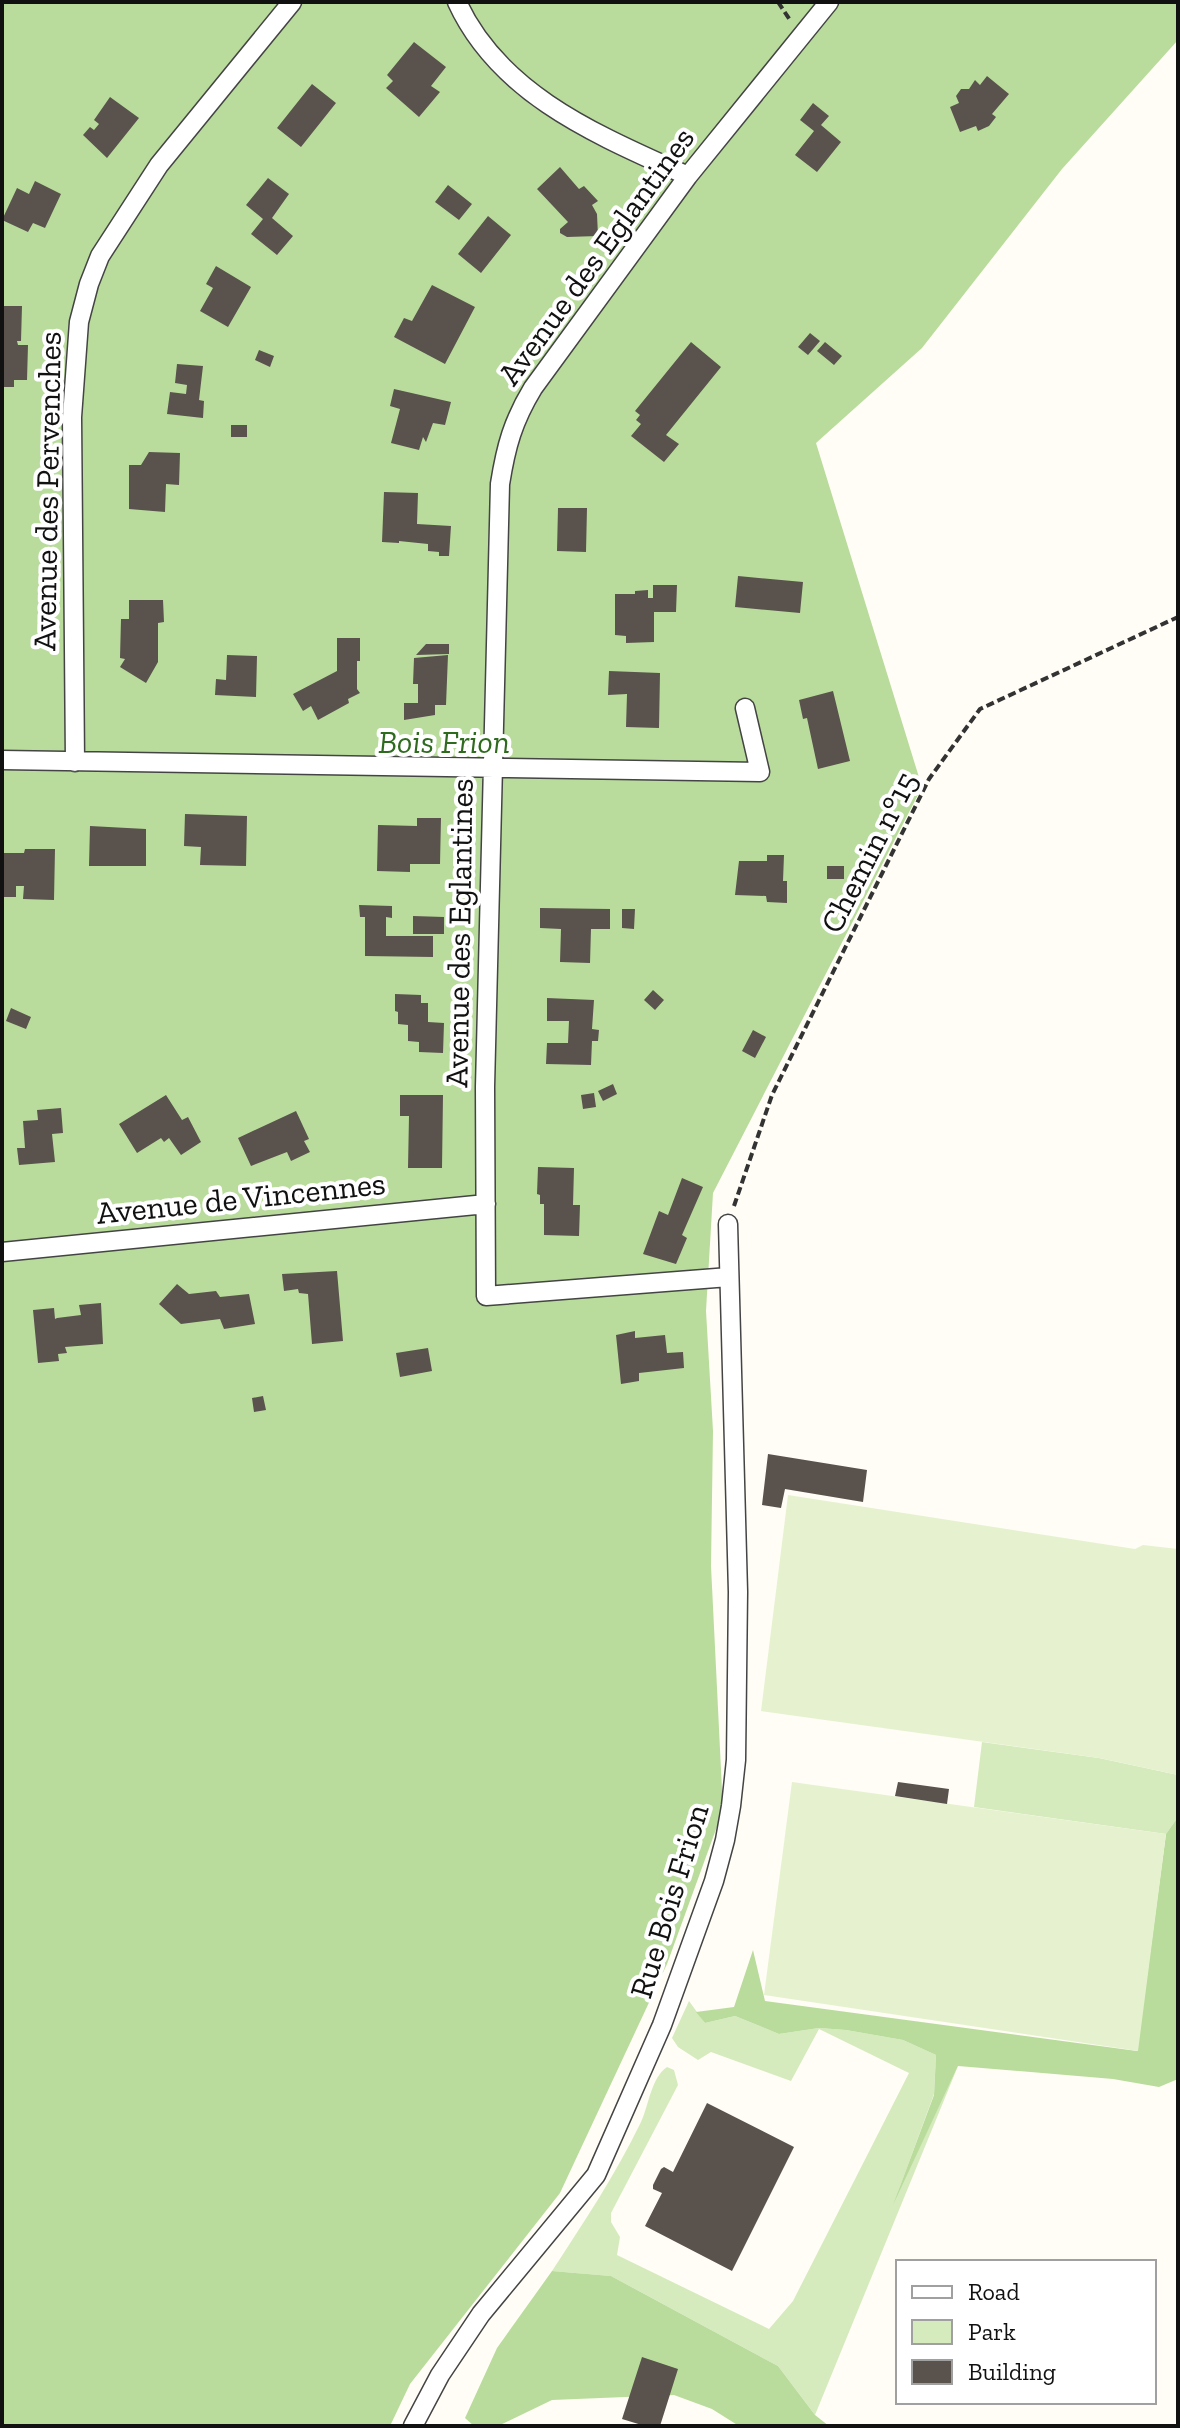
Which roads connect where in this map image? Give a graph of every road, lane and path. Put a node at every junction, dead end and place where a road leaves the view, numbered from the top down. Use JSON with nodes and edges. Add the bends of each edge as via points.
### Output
{"nodes":[{"id":1,"x":292,"y":2,"type":"edge"},
{"id":2,"x":457,"y":2,"type":"edge"},
{"id":3,"x":829,"y":2,"type":"edge"},
{"id":4,"x":688,"y":176,"type":"junction"},
{"id":5,"x":1178,"y":617,"type":"edge"},
{"id":6,"x":745,"y":708,"type":"dead end"},
{"id":7,"x":2,"y":760,"type":"edge"},
{"id":8,"x":75,"y":762,"type":"junction"},
{"id":9,"x":493,"y":770,"type":"junction"},
{"id":10,"x":486,"y":1204,"type":"junction"},
{"id":11,"x":728,"y":1224,"type":"joint"},
{"id":12,"x":2,"y":1252,"type":"edge"},
{"id":13,"x":729,"y":1277,"type":"junction"},
{"id":14,"x":413,"y":2426,"type":"edge"}],
"edges":[{"from":1,"to":8,"type":"street","name":"Avenue des Pervenches","via":[[159,165],[100,256],[89,284],[79,322],[72,417]]},
{"from":2,"to":4,"type":"street","via":[[480,41],[531,92],[594,133]]},
{"from":3,"to":4,"type":"street","name":"Avenue des Eglantines"},
{"from":4,"to":9,"type":"street","name":"Avenue des Eglantines","via":[[516,416],[500,484]]},
{"from":5,"to":11,"type":"path","name":"Chemin n°15","via":[[980,709],[929,779],[772,1095]]},
{"from":6,"to":9,"type":"street","via":[[760,772]]},
{"from":7,"to":8,"type":"street"},
{"from":8,"to":9,"type":"street"},
{"from":9,"to":10,"type":"street","name":"Avenue des Eglantines"},
{"from":10,"to":12,"type":"street","name":"Avenue de Vincennes"},
{"from":10,"to":13,"type":"street","name":"Avenue des Eglantines","via":[[486,1296]]},
{"from":11,"to":13,"type":"street","name":"Rue Bois Frion"},
{"from":13,"to":14,"type":"street","name":"Rue Bois Frion","via":[[738,1592],[736,1760],[714,1881],[662,2025],[596,2175],[481,2314]]}]}
